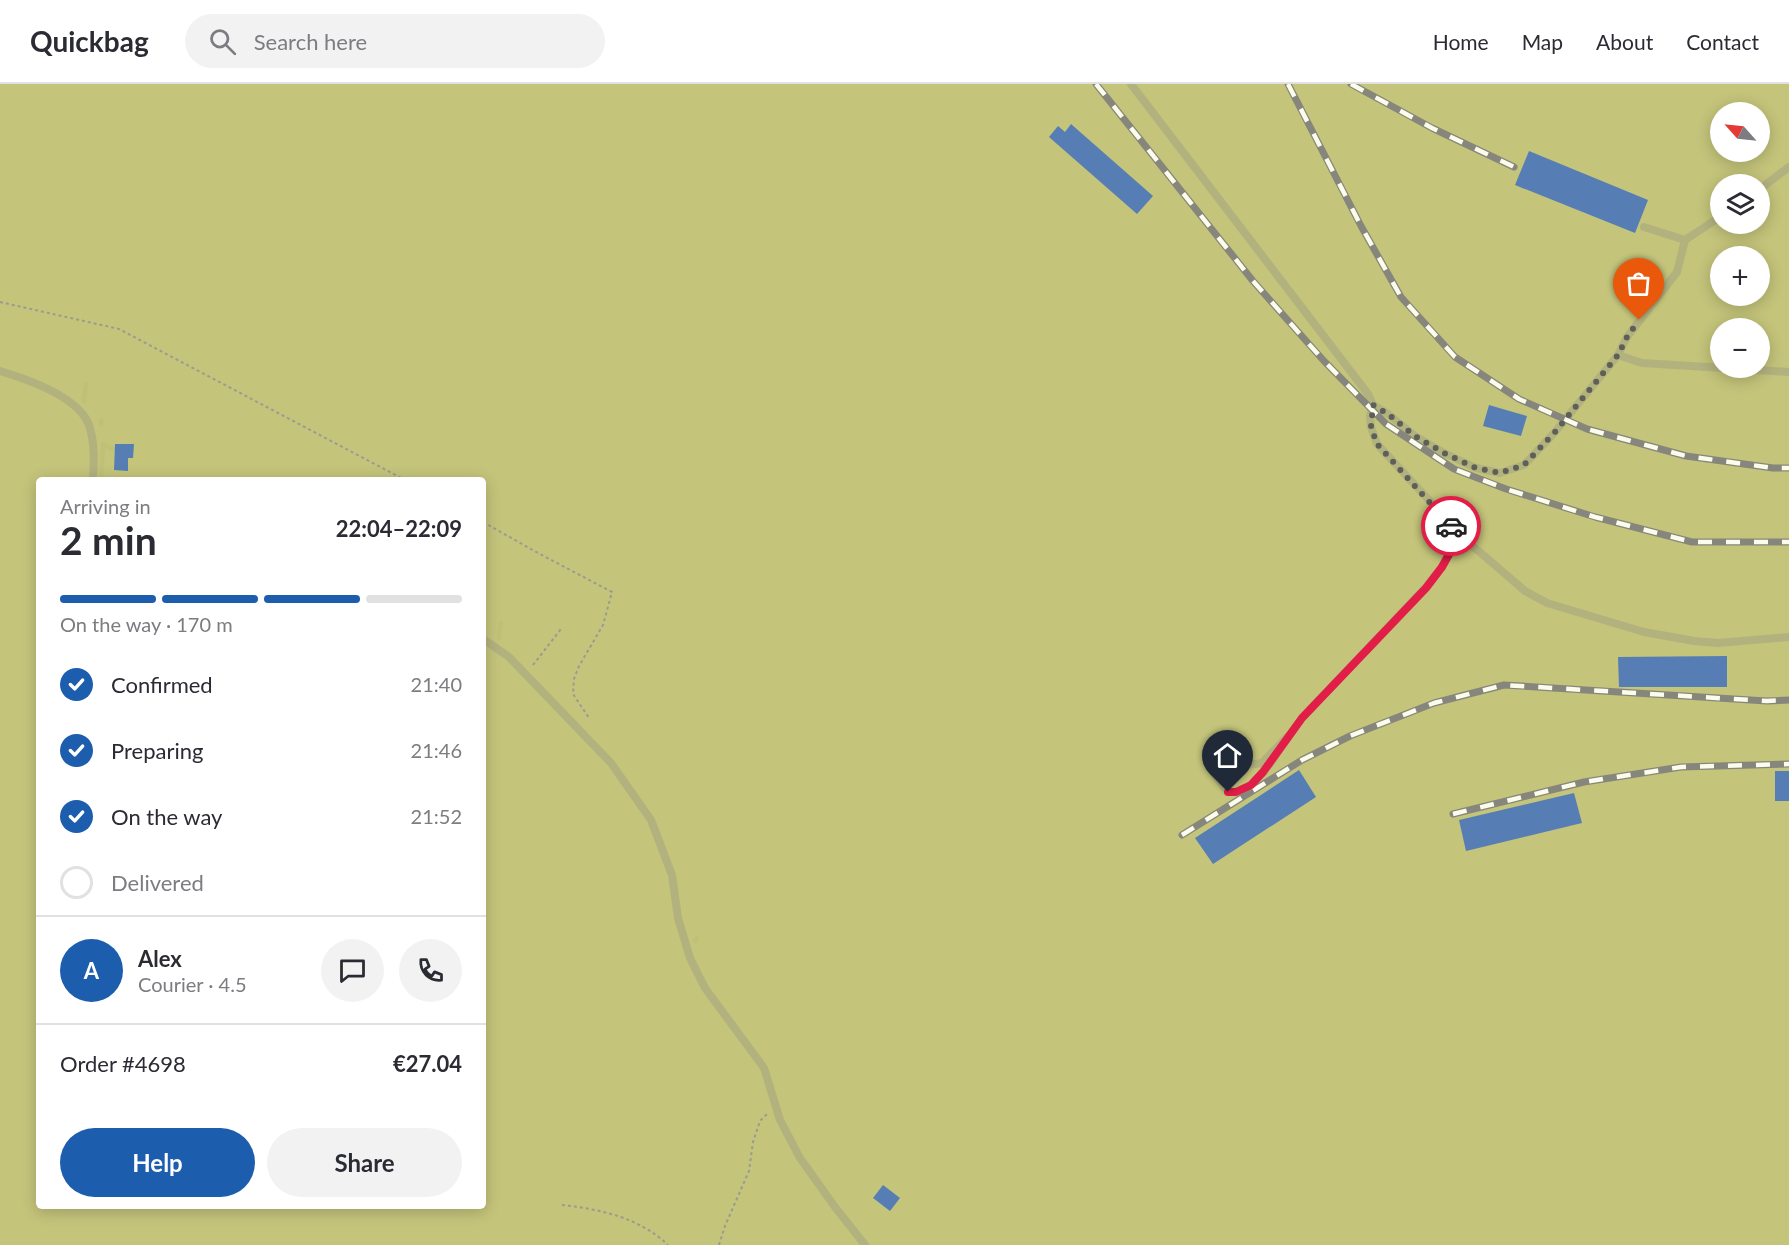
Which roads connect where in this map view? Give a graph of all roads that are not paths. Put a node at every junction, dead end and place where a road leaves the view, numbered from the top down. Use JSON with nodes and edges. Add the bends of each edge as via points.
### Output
{"nodes":[{"id":1,"x":1131,"y":84,"type":"edge"},
{"id":2,"x":1789,"y":167,"type":"edge"},
{"id":3,"x":1770,"y":181,"type":"edge"},
{"id":4,"x":1710,"y":224,"type":"edge"},
{"id":5,"x":1644,"y":227,"type":"dead end"},
{"id":6,"x":1685,"y":240,"type":"junction"},
{"id":7,"x":1618,"y":355,"type":"junction"},
{"id":8,"x":0,"y":371,"type":"edge"},
{"id":9,"x":1789,"y":372,"type":"edge"},
{"id":10,"x":1373,"y":405,"type":"junction"},
{"id":11,"x":93,"y":477,"type":"edge"},
{"id":12,"x":1458,"y":538,"type":"junction"},
{"id":13,"x":1789,"y":637,"type":"edge"},
{"id":14,"x":486,"y":641,"type":"edge"},
{"id":15,"x":1287,"y":736,"type":"junction"},
{"id":16,"x":865,"y":1245,"type":"edge"}],
"edges":[{"from":1,"to":10,"type":"lane"},
{"from":2,"to":3,"type":"lane"},
{"from":4,"to":6,"type":"lane"},
{"from":5,"to":6,"type":"lane"},
{"from":6,"to":7,"type":"lane","via":[[1677,272],[1627,337]]},
{"from":7,"to":9,"type":"lane","via":[[1642,363]]},
{"from":7,"to":10,"type":"lane","via":[[1524,465],[1500,473],[1476,468],[1444,453]]},
{"from":8,"to":11,"type":"lane","via":[[58,394],[83,414],[94,442]]},
{"from":10,"to":12,"type":"lane","via":[[1371,427],[1377,444],[1440,512]]},
{"from":12,"to":13,"type":"lane","via":[[1525,591],[1547,603],[1644,632],[1694,641],[1718,643]]},
{"from":12,"to":15,"type":"lane","via":[[1426,588]]},
{"from":14,"to":16,"type":"lane","via":[[510,657],[611,763],[651,820],[672,875],[678,918],[690,957],[705,988],[764,1068],[780,1120],[800,1158]]},
{"from":15,"to":15,"type":"lane","via":[[1251,785],[1228,792],[1214,774],[1216,766],[1224,760],[1262,763]]}]}
